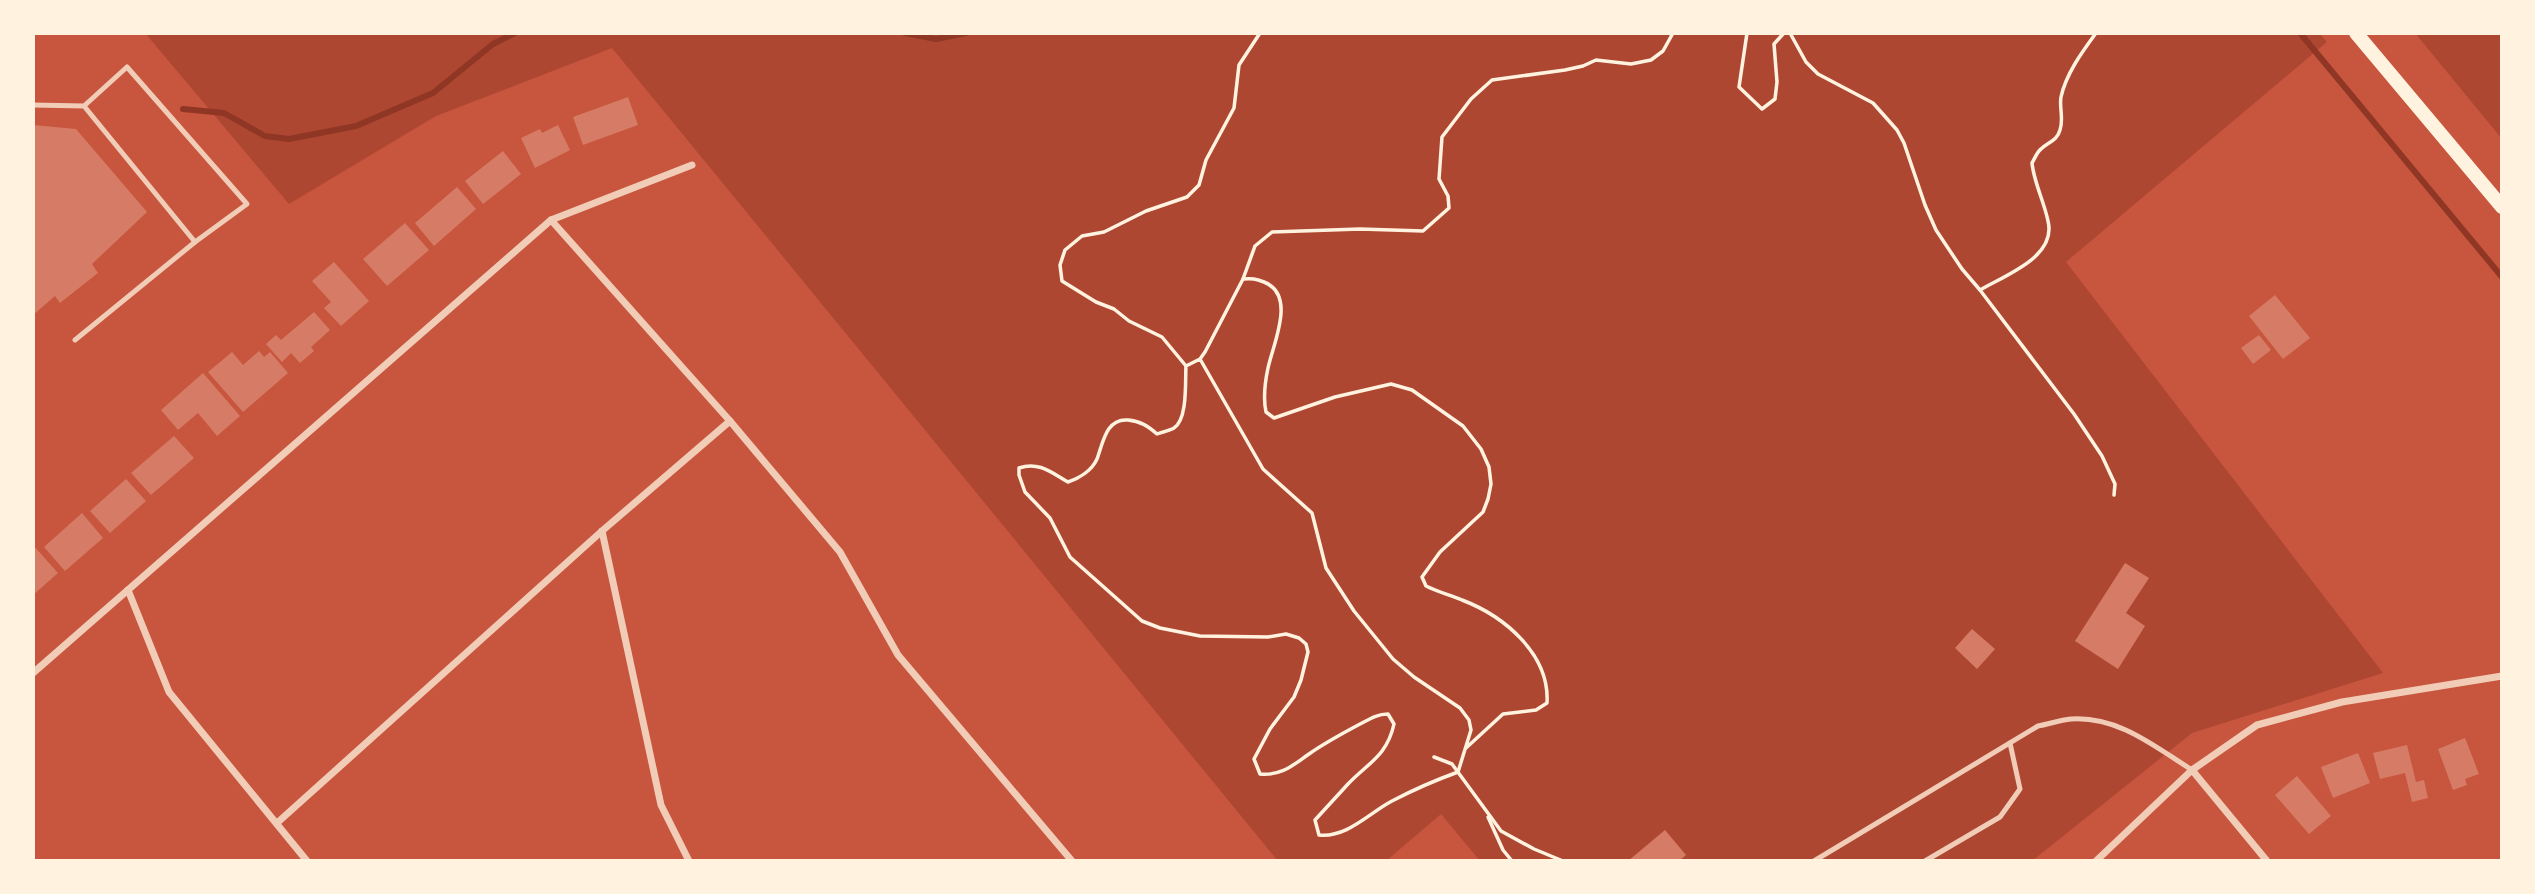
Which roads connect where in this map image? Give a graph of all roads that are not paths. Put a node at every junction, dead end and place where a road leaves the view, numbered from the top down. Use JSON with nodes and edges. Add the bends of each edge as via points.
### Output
{"nodes":[{"id":1,"x":2356,"y":33,"type":"edge"},
{"id":2,"x":33,"y":105,"type":"edge"},
{"id":3,"x":84,"y":106,"type":"junction"},
{"id":4,"x":692,"y":165,"type":"dead end"},
{"id":5,"x":2502,"y":207,"type":"edge"},
{"id":6,"x":551,"y":220,"type":"junction"},
{"id":7,"x":195,"y":242,"type":"junction"},
{"id":8,"x":75,"y":340,"type":"dead end"},
{"id":9,"x":730,"y":421,"type":"junction"},
{"id":10,"x":602,"y":531,"type":"junction"},
{"id":11,"x":128,"y":590,"type":"junction"},
{"id":12,"x":33,"y":673,"type":"edge"},
{"id":13,"x":2502,"y":676,"type":"edge"},
{"id":14,"x":2010,"y":743,"type":"junction"},
{"id":15,"x":2192,"y":770,"type":"junction"},
{"id":16,"x":277,"y":823,"type":"junction"},
{"id":17,"x":307,"y":861,"type":"edge"},
{"id":18,"x":690,"y":861,"type":"edge"},
{"id":19,"x":1072,"y":861,"type":"edge"},
{"id":20,"x":1814,"y":861,"type":"edge"},
{"id":21,"x":1925,"y":861,"type":"edge"},
{"id":22,"x":2096,"y":861,"type":"edge"},
{"id":23,"x":2267,"y":861,"type":"edge"}],
"edges":[{"from":1,"to":5,"type":"main road"},
{"from":2,"to":3,"type":"lane"},
{"from":3,"to":7,"type":"lane"},
{"from":3,"to":7,"type":"lane","via":[[127,67],[247,204]]},
{"from":4,"to":6,"type":"street"},
{"from":6,"to":9,"type":"street"},
{"from":6,"to":11,"type":"street"},
{"from":7,"to":8,"type":"lane"},
{"from":9,"to":10,"type":"street"},
{"from":9,"to":19,"type":"street","via":[[839,552],[898,655]]},
{"from":10,"to":16,"type":"street"},
{"from":10,"to":18,"type":"street","via":[[661,805]]},
{"from":11,"to":12,"type":"street"},
{"from":11,"to":16,"type":"street","via":[[169,692]]},
{"from":13,"to":15,"type":"street","via":[[2343,702],[2257,725]]},
{"from":14,"to":15,"type":"lane","via":[[2038,726],[2071,719],[2102,721],[2128,730]]},
{"from":14,"to":20,"type":"lane"},
{"from":14,"to":21,"type":"lane","via":[[2020,789],[2000,817]]},
{"from":15,"to":22,"type":"street"},
{"from":15,"to":23,"type":"street"},
{"from":16,"to":17,"type":"street"}]}
